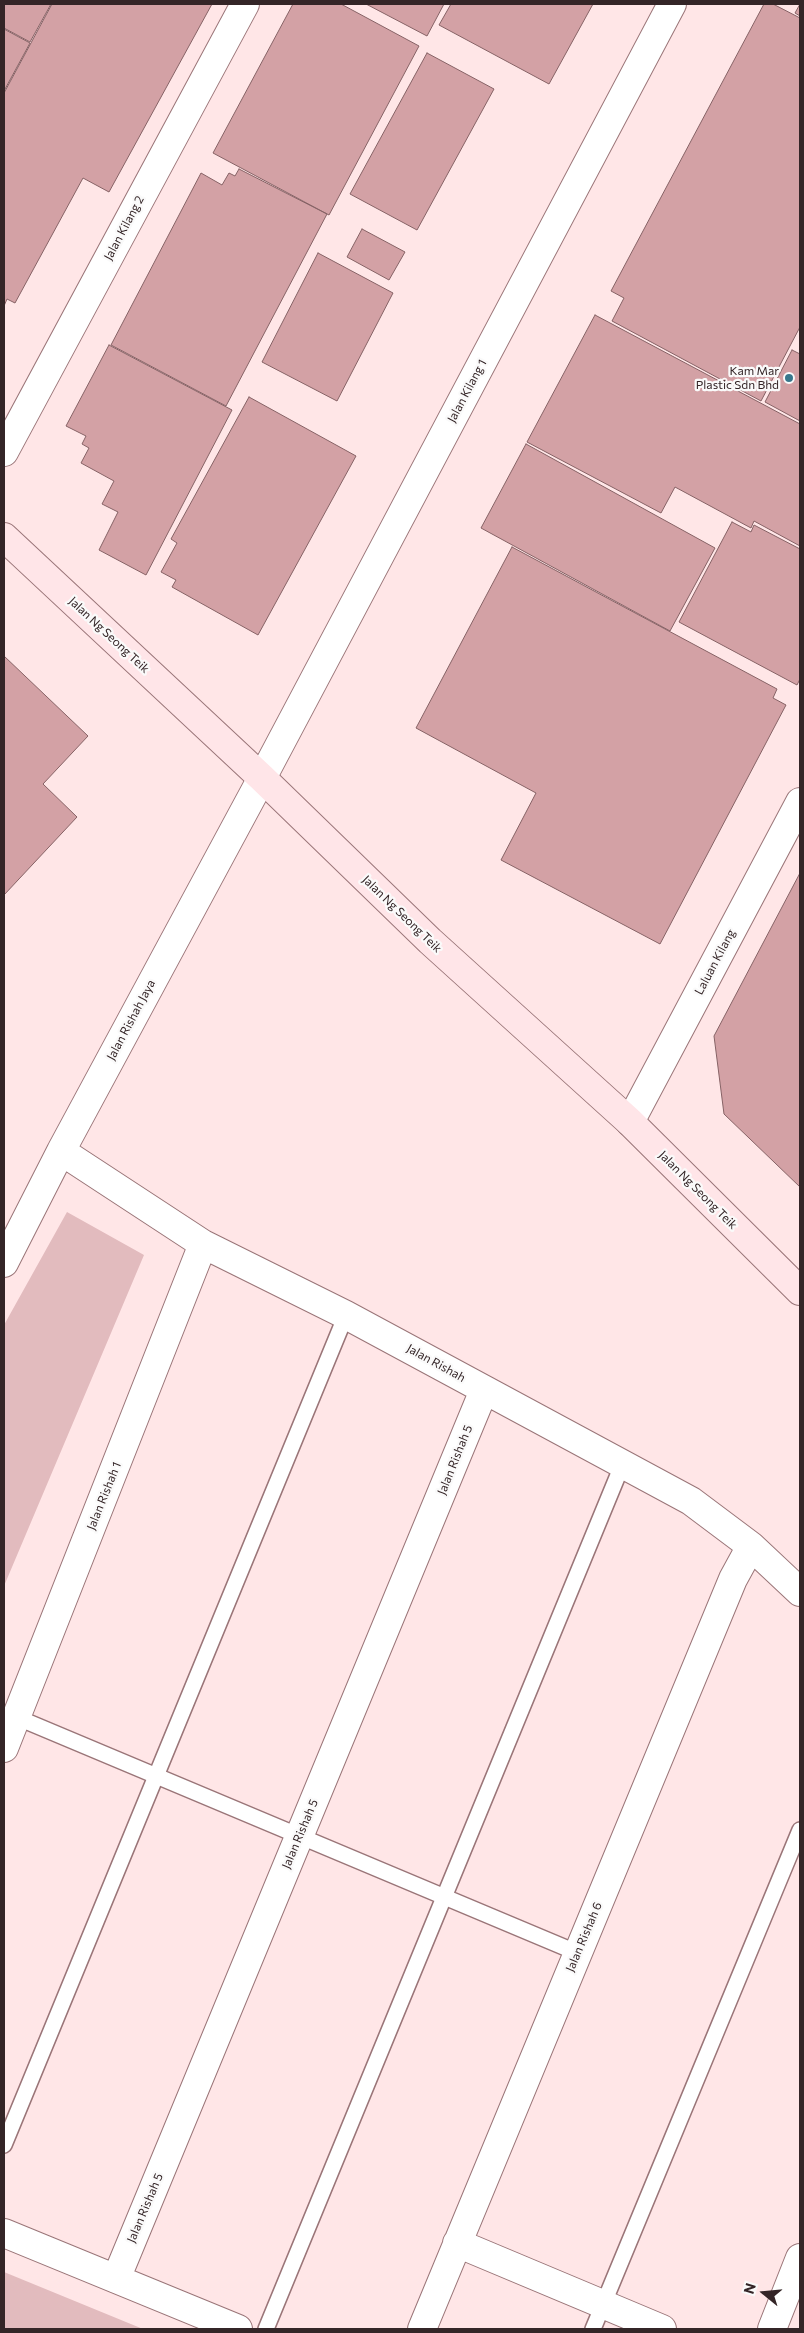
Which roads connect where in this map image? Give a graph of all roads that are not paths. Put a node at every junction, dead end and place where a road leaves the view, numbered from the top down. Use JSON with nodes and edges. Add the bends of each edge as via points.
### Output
{"nodes":[{"id":1,"x":245,"y":4,"type":"edge"},
{"id":2,"x":672,"y":4,"type":"edge"},
{"id":3,"x":4,"y":452,"type":"edge"},
{"id":4,"x":4,"y":537,"type":"edge"},
{"id":5,"x":262,"y":778,"type":"junction"},
{"id":6,"x":800,"y":802,"type":"edge"},
{"id":7,"x":630,"y":1122,"type":"junction"},
{"id":8,"x":61,"y":1150,"type":"junction"},
{"id":9,"x":203,"y":1244,"type":"junction"},
{"id":10,"x":4,"y":1263,"type":"edge"},
{"id":11,"x":800,"y":1291,"type":"edge"},
{"id":12,"x":346,"y":1315,"type":"junction"},
{"id":13,"x":484,"y":1390,"type":"junction"},
{"id":14,"x":623,"y":1463,"type":"junction"},
{"id":15,"x":751,"y":1546,"type":"junction"},
{"id":16,"x":800,"y":1592,"type":"edge"},
{"id":17,"x":16,"y":1717,"type":"junction"},
{"id":18,"x":4,"y":1748,"type":"edge"},
{"id":19,"x":156,"y":1776,"type":"junction"},
{"id":20,"x":800,"y":1830,"type":"edge"},
{"id":21,"x":300,"y":1836,"type":"junction"},
{"id":22,"x":444,"y":1897,"type":"junction"},
{"id":23,"x":578,"y":1953,"type":"junction"},
{"id":24,"x":4,"y":2144,"type":"edge"},
{"id":25,"x":4,"y":2233,"type":"edge"},
{"id":26,"x":457,"y":2243,"type":"junction"},
{"id":27,"x":800,"y":2258,"type":"edge"},
{"id":28,"x":116,"y":2279,"type":"junction"},
{"id":29,"x":603,"y":2304,"type":"junction"},
{"id":30,"x":238,"y":2329,"type":"edge"},
{"id":31,"x":266,"y":2329,"type":"edge"},
{"id":32,"x":422,"y":2329,"type":"edge"},
{"id":33,"x":593,"y":2329,"type":"edge"},
{"id":34,"x":662,"y":2329,"type":"edge"},
{"id":35,"x":772,"y":2329,"type":"edge"}],
"edges":[{"from":1,"to":3,"type":"street","name":"Jalan Kilang 2"},
{"from":2,"to":5,"type":"street","name":"Jalan Kilang 1"},
{"from":4,"to":5,"type":"main road","name":"Jalan Ng Seong Teik"},
{"from":5,"to":7,"type":"main road","name":"Jalan Ng Seong Teik","via":[[430,941]]},
{"from":5,"to":8,"type":"street","name":"Jalan Rishah Jaya"},
{"from":6,"to":7,"type":"street","name":"Laluan Kilang"},
{"from":7,"to":11,"type":"main road","name":"Jalan Ng Seong Teik"},
{"from":8,"to":9,"type":"street","name":"Jalan Rishah"},
{"from":8,"to":10,"type":"street","name":"Jalan Rishah Jaya"},
{"from":9,"to":12,"type":"street","name":"Jalan Rishah"},
{"from":9,"to":17,"type":"street","name":"Jalan Rishah 1"},
{"from":12,"to":13,"type":"street","name":"Jalan Rishah"},
{"from":12,"to":19,"type":"lane"},
{"from":13,"to":14,"type":"street","name":"Jalan Rishah"},
{"from":13,"to":21,"type":"street","name":"Jalan Rishah 5"},
{"from":14,"to":15,"type":"street","name":"Jalan Rishah","via":[[691,1501]]},
{"from":14,"to":22,"type":"lane"},
{"from":15,"to":16,"type":"street","name":"Jalan Rishah"},
{"from":15,"to":23,"type":"street","name":"Jalan Rishah 6","via":[[734,1579]]},
{"from":17,"to":18,"type":"street","name":"Jalan Rishah 1"},
{"from":17,"to":19,"type":"lane"},
{"from":19,"to":21,"type":"lane"},
{"from":19,"to":24,"type":"lane"},
{"from":20,"to":29,"type":"lane"},
{"from":21,"to":22,"type":"lane"},
{"from":21,"to":28,"type":"street","name":"Jalan Rishah 5"},
{"from":22,"to":23,"type":"lane"},
{"from":22,"to":31,"type":"lane"},
{"from":23,"to":26,"type":"street","name":"Jalan Rishah 6"},
{"from":25,"to":28,"type":"street"},
{"from":26,"to":29,"type":"street"},
{"from":26,"to":32,"type":"street","name":"Jalan Rishah 6"},
{"from":27,"to":35,"type":"street"},
{"from":28,"to":30,"type":"street"},
{"from":29,"to":33,"type":"lane"},
{"from":29,"to":34,"type":"street"}]}
